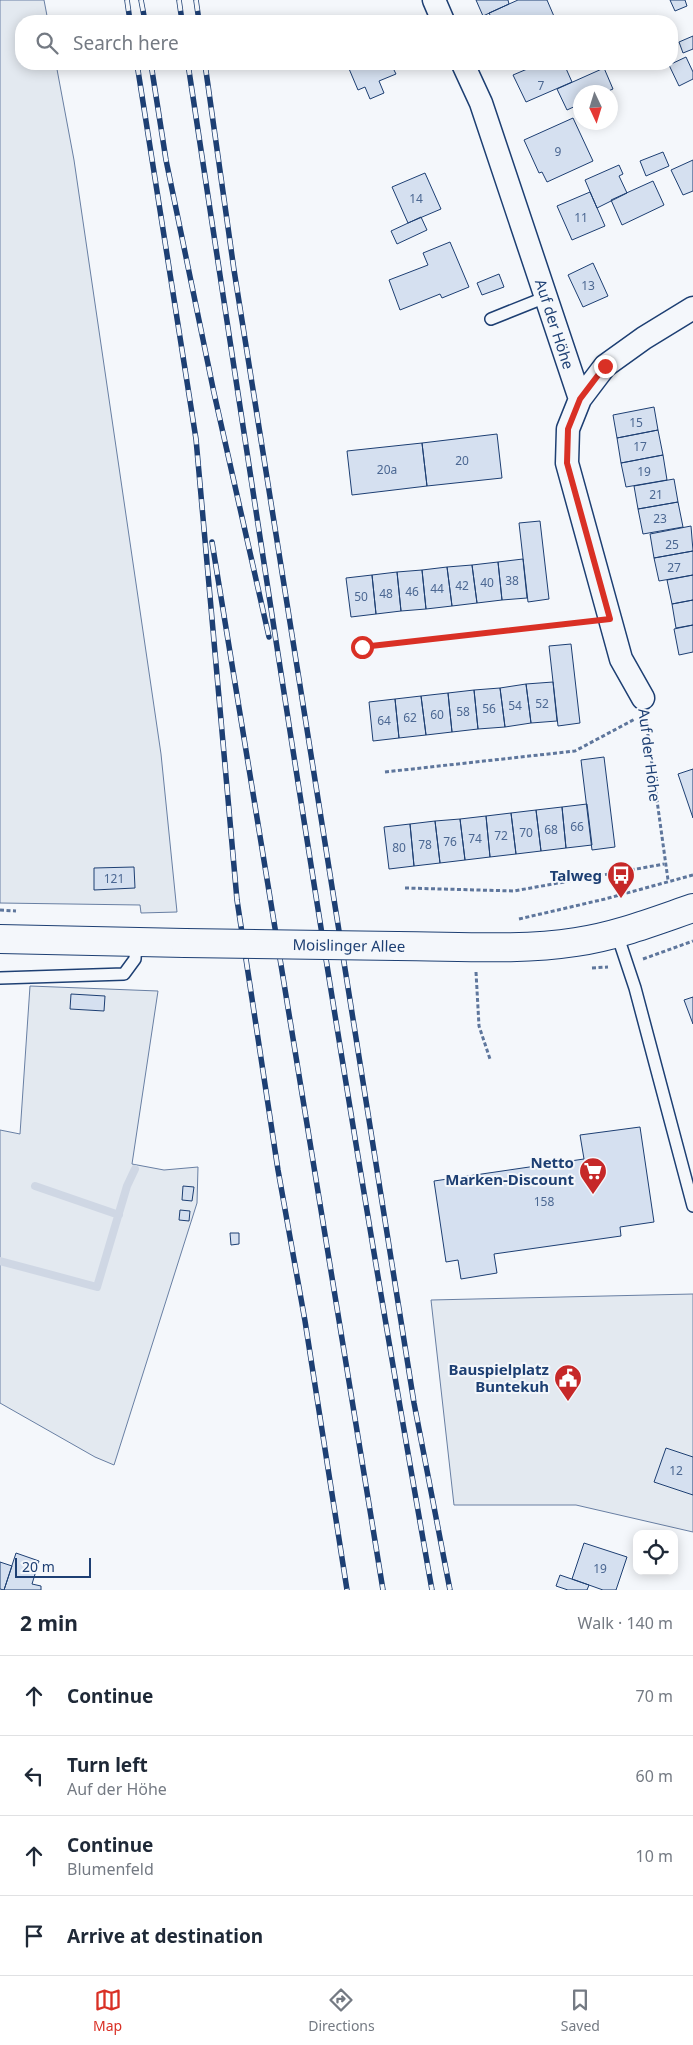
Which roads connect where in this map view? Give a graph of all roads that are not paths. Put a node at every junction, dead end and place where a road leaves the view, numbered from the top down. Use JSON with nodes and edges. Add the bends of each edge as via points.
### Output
{"nodes":[{"id":1,"x":434,"y":0,"type":"edge"},
{"id":2,"x":441,"y":15,"type":"edge"},
{"id":3,"x":466,"y":70,"type":"edge"},
{"id":4,"x":546,"y":297,"type":"junction"},
{"id":5,"x":693,"y":308,"type":"edge"},
{"id":6,"x":491,"y":319,"type":"dead end"},
{"id":7,"x":580,"y":399,"type":"junction"},
{"id":8,"x":643,"y":698,"type":"road end"},
{"id":9,"x":693,"y":908,"type":"edge"},
{"id":10,"x":617,"y":934,"type":"junction"},
{"id":11,"x":0,"y":939,"type":"edge"},
{"id":12,"x":136,"y":942,"type":"junction"},
{"id":13,"x":0,"y":978,"type":"edge"},
{"id":14,"x":693,"y":1206,"type":"edge"}],
"edges":[{"from":1,"to":2,"type":"street"},
{"from":3,"to":4,"type":"street","name":"Auf der Höhe","via":[[481,103]]},
{"from":4,"to":6,"type":"lane"},
{"from":4,"to":7,"type":"street","name":"Auf der Höhe"},
{"from":5,"to":7,"type":"street","via":[[605,366]]},
{"from":7,"to":8,"type":"street","name":"Auf der Höhe","via":[[568,429],[567,463],[621,659]]},
{"from":9,"to":10,"type":"main road","name":"Moislinger Allee"},
{"from":10,"to":12,"type":"main road","name":"Moislinger Allee","bridge":true,"via":[[537,946]]},
{"from":10,"to":14,"type":"lane","via":[[635,988]]},
{"from":11,"to":12,"type":"main road","name":"Moislinger Allee"},
{"from":12,"to":13,"type":"lane","via":[[135,959],[124,974]]}]}
